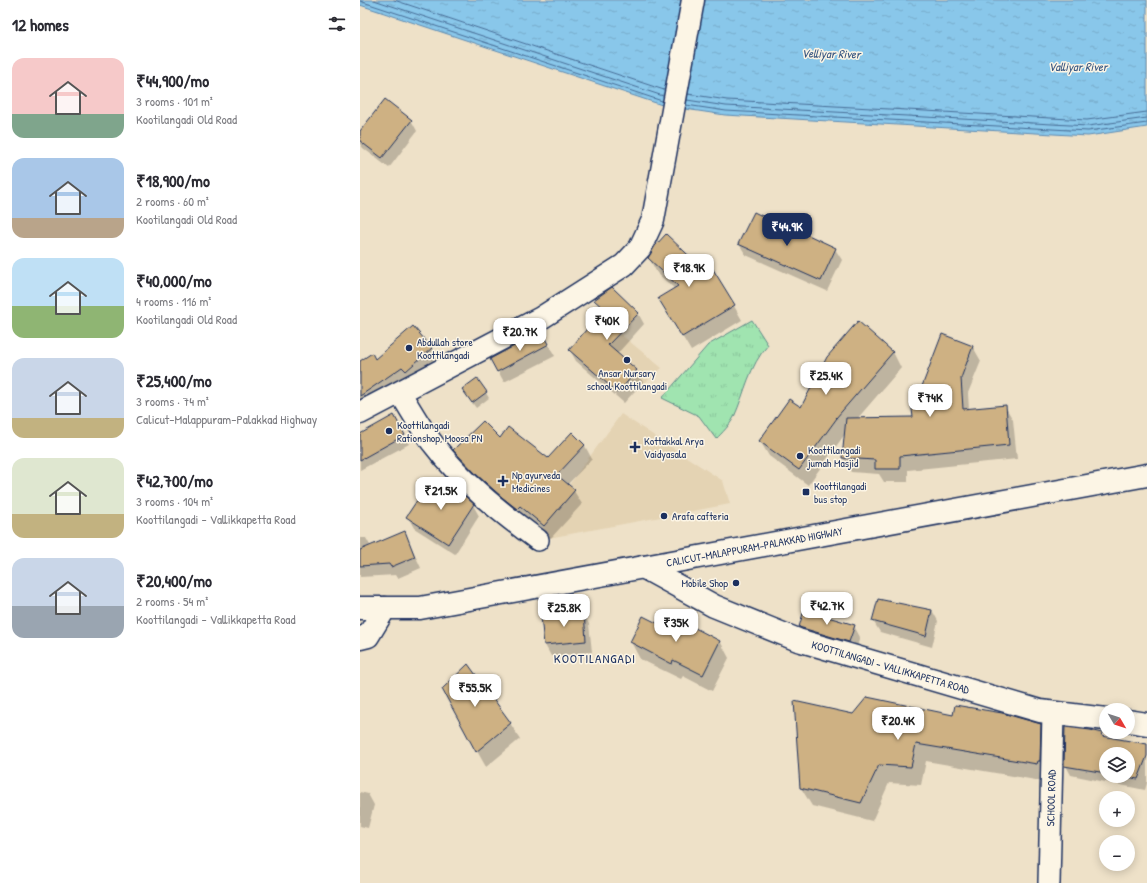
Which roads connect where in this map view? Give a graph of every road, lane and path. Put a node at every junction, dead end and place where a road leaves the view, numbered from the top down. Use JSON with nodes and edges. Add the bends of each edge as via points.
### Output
{"nodes":[{"id":1,"x":692,"y":0,"type":"edge"},
{"id":2,"x":400,"y":394,"type":"junction"},
{"id":3,"x":360,"y":413,"type":"edge"},
{"id":4,"x":1147,"y":475,"type":"edge"},
{"id":5,"x":538,"y":540,"type":"dead end"},
{"id":6,"x":643,"y":567,"type":"junction"},
{"id":7,"x":360,"y":608,"type":"edge"},
{"id":8,"x":385,"y":608,"type":"junction"},
{"id":9,"x":360,"y":638,"type":"edge"},
{"id":10,"x":1053,"y":713,"type":"junction"},
{"id":11,"x":1099,"y":718,"type":"edge"},
{"id":12,"x":1135,"y":722,"type":"edge"},
{"id":13,"x":1147,"y":724,"type":"edge"},
{"id":14,"x":1049,"y":883,"type":"edge"}],
"edges":[{"from":1,"to":2,"type":"main road","via":[[654,220],[640,248],[624,266],[541,318]]},
{"from":2,"to":3,"type":"main road"},
{"from":2,"to":5,"type":"street","via":[[434,445],[470,485]]},
{"from":4,"to":6,"type":"main road","name":"CALICUT-MALAPPURAM-PALAKKAD HIGHWAY"},
{"from":6,"to":8,"type":"main road","name":"CALICUT-MALAPPURAM-PALAKKAD HIGHWAY","via":[[420,608]]},
{"from":6,"to":10,"type":"main road","name":"KOOTTILANGADI - VALLIKKAPETTA ROAD","via":[[714,606],[798,640]]},
{"from":7,"to":8,"type":"main road","name":"CALICUT-MALAPPURAM-PALAKKAD HIGHWAY"},
{"from":8,"to":9,"type":"main road","via":[[368,636]]},
{"from":10,"to":11,"type":"main road","name":"KOOTTILANGADI - VALLIKKAPETTA ROAD"},
{"from":10,"to":14,"type":"street","name":"SCHOOL ROAD"},
{"from":12,"to":13,"type":"main road"}]}
